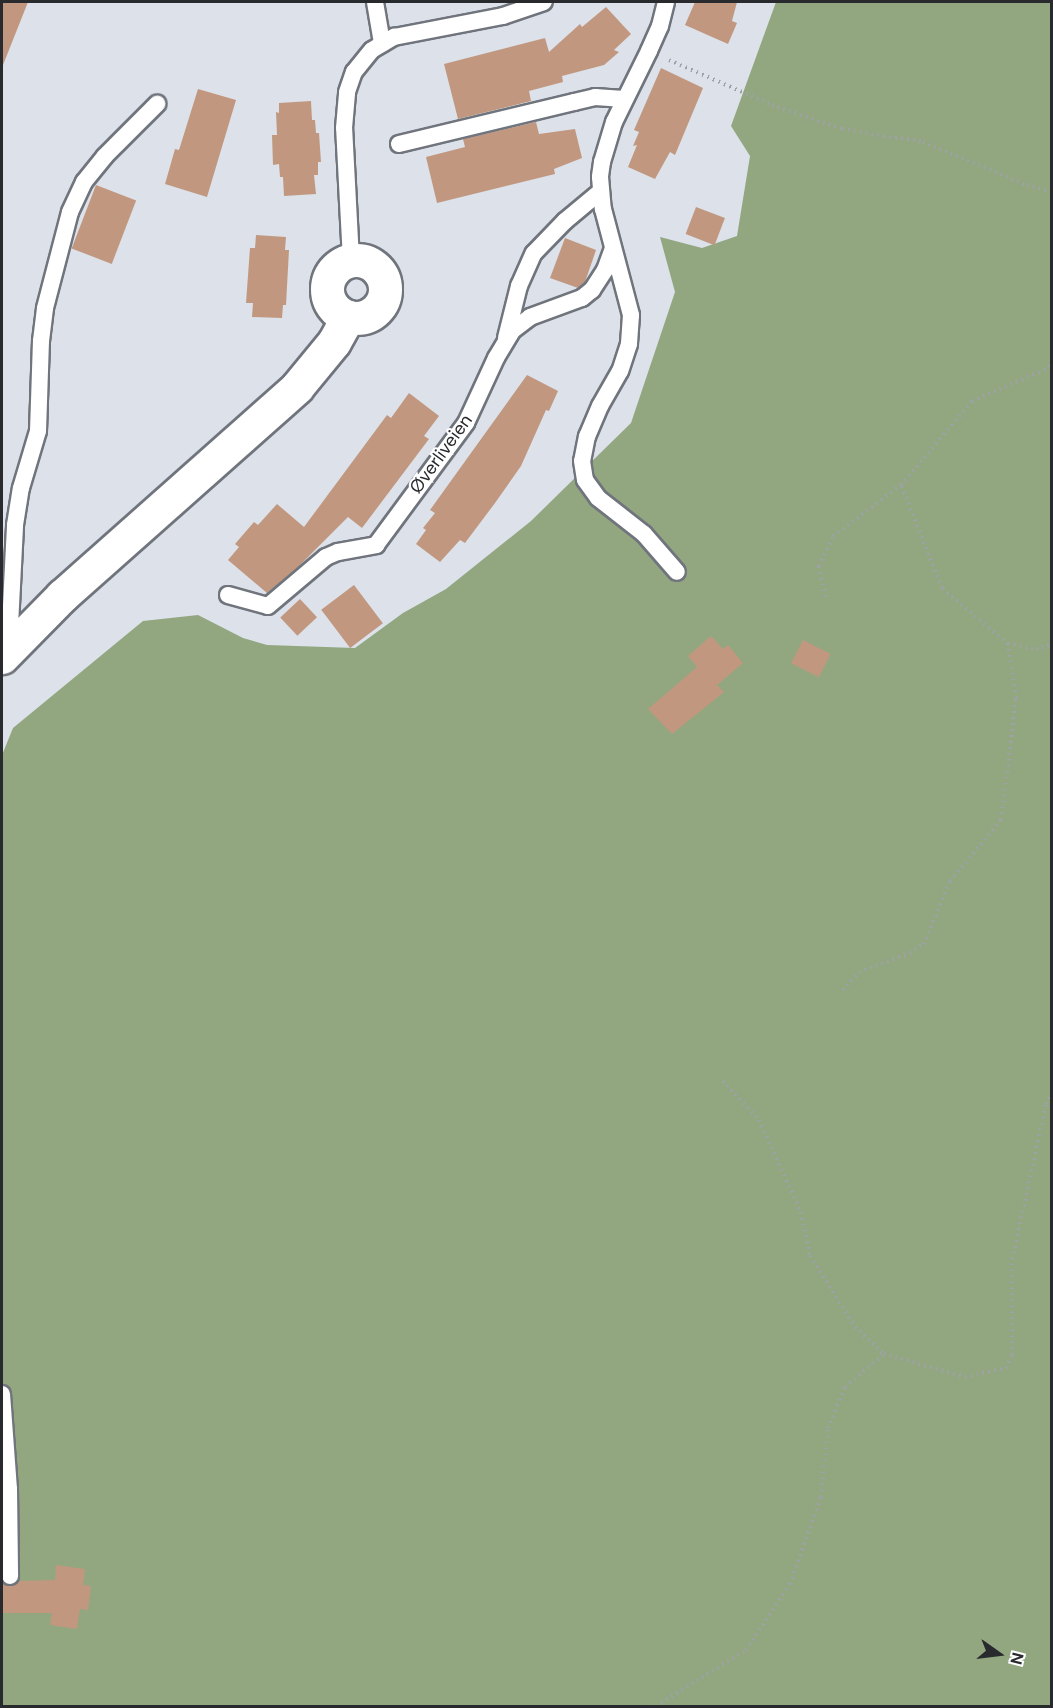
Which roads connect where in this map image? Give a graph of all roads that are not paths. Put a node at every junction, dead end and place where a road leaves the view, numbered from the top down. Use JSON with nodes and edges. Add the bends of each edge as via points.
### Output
{"nodes":[{"id":1,"x":375,"y":2,"type":"edge"},
{"id":2,"x":544,"y":2,"type":"edge"},
{"id":3,"x":666,"y":2,"type":"edge"},
{"id":4,"x":382,"y":43,"type":"junction"},
{"id":5,"x":624,"y":99,"type":"junction"},
{"id":6,"x":157,"y":104,"type":"dead end"},
{"id":7,"x":399,"y":144,"type":"dead end"},
{"id":8,"x":601,"y":191,"type":"junction"},
{"id":9,"x":616,"y":255,"type":"junction"},
{"id":10,"x":351,"y":260,"type":"junction"},
{"id":11,"x":348,"y":317,"type":"junction"},
{"id":12,"x":505,"y":342,"type":"junction"},
{"id":13,"x":677,"y":572,"type":"dead end"},
{"id":14,"x":228,"y":595,"type":"dead end"},
{"id":15,"x":5,"y":653,"type":"edge"},
{"id":16,"x":2,"y":1394,"type":"edge"},
{"id":17,"x":10,"y":1576,"type":"dead end"}],
"edges":[{"from":1,"to":4,"type":"lane"},
{"from":2,"to":4,"type":"lane","via":[[503,16],[410,32]]},
{"from":3,"to":5,"type":"lane","via":[[660,26]]},
{"from":4,"to":10,"type":"lane","via":[[354,72],[347,92],[344,128]]},
{"from":5,"to":7,"type":"lane","via":[[595,97]]},
{"from":5,"to":8,"type":"lane","via":[[602,162]]},
{"from":6,"to":15,"type":"lane","via":[[84,182],[70,212],[45,308],[38,431],[15,525]]},
{"from":8,"to":9,"type":"lane"},
{"from":8,"to":12,"type":"lane","via":[[534,253],[519,286]]},
{"from":9,"to":12,"type":"lane","name":"Øverliveien","via":[[592,290],[530,317]]},
{"from":9,"to":13,"type":"lane","via":[[631,315],[629,344],[620,371],[587,436],[582,461],[585,480],[598,498],[644,534]]},
{"from":10,"to":11,"type":"street","via":[[333,271],[327,284],[331,304]]},
{"from":10,"to":11,"type":"street","via":[[366,261],[378,269],[385,290],[381,305],[370,315]]},
{"from":11,"to":15,"type":"street","via":[[334,342],[297,387],[62,596]]},
{"from":12,"to":14,"type":"lane","name":"Øverliveien","via":[[466,423],[376,545],[326,558],[268,606]]},
{"from":16,"to":17,"type":"lane"}]}
